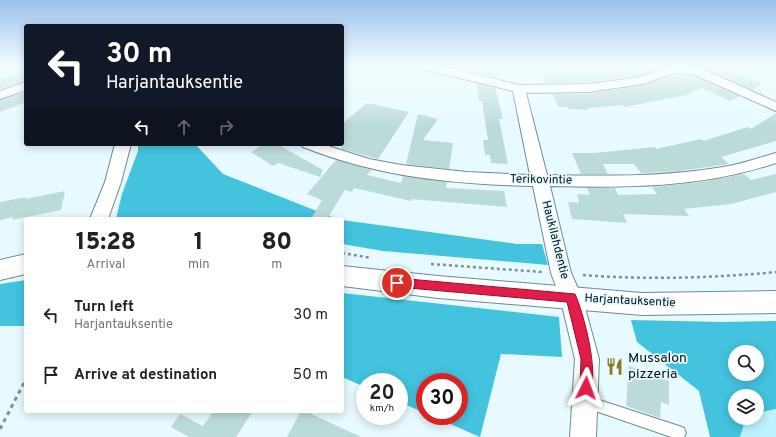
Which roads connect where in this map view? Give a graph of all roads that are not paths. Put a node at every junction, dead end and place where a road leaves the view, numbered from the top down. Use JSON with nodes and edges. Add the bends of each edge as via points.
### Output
{"nodes":[{"id":1,"x":508,"y":86,"type":"edge"},
{"id":2,"x":607,"y":86,"type":"edge"},
{"id":3,"x":731,"y":86,"type":"edge"},
{"id":4,"x":24,"y":87,"type":"edge"},
{"id":5,"x":519,"y":89,"type":"junction"},
{"id":6,"x":0,"y":95,"type":"edge"},
{"id":7,"x":776,"y":107,"type":"edge"},
{"id":8,"x":122,"y":146,"type":"edge"},
{"id":9,"x":313,"y":146,"type":"edge"},
{"id":10,"x":776,"y":158,"type":"edge"},
{"id":11,"x":540,"y":180,"type":"junction"},
{"id":12,"x":100,"y":217,"type":"edge"},
{"id":13,"x":24,"y":264,"type":"edge"},
{"id":14,"x":0,"y":270,"type":"edge"},
{"id":15,"x":344,"y":276,"type":"edge"},
{"id":16,"x":571,"y":298,"type":"junction"},
{"id":17,"x":776,"y":302,"type":"edge"},
{"id":18,"x":585,"y":402,"type":"junction"},
{"id":19,"x":679,"y":433,"type":"dead end"},
{"id":20,"x":583,"y":437,"type":"edge"}],
"edges":[{"from":1,"to":5,"type":"street"},
{"from":2,"to":5,"type":"street"},
{"from":3,"to":7,"type":"street"},
{"from":4,"to":6,"type":"street"},
{"from":5,"to":11,"type":"street","name":"Haukilahdentie"},
{"from":8,"to":12,"type":"street"},
{"from":9,"to":11,"type":"street","name":"Terikovintie","via":[[371,164],[412,171]]},
{"from":10,"to":11,"type":"street","name":"Terikovintie","via":[[712,175],[625,182]]},
{"from":11,"to":16,"type":"street","name":"Haukilahdentie","via":[[561,274]]},
{"from":13,"to":14,"type":"street"},
{"from":15,"to":16,"type":"street","name":"Harjantauksentie"},
{"from":16,"to":17,"type":"street","name":"Harjantauksentie","via":[[642,304]]},
{"from":16,"to":18,"type":"street","name":"Haukilahdentie","via":[[587,359]]},
{"from":18,"to":19,"type":"lane"},
{"from":18,"to":20,"type":"street","name":"Haukilahdentie"}]}
